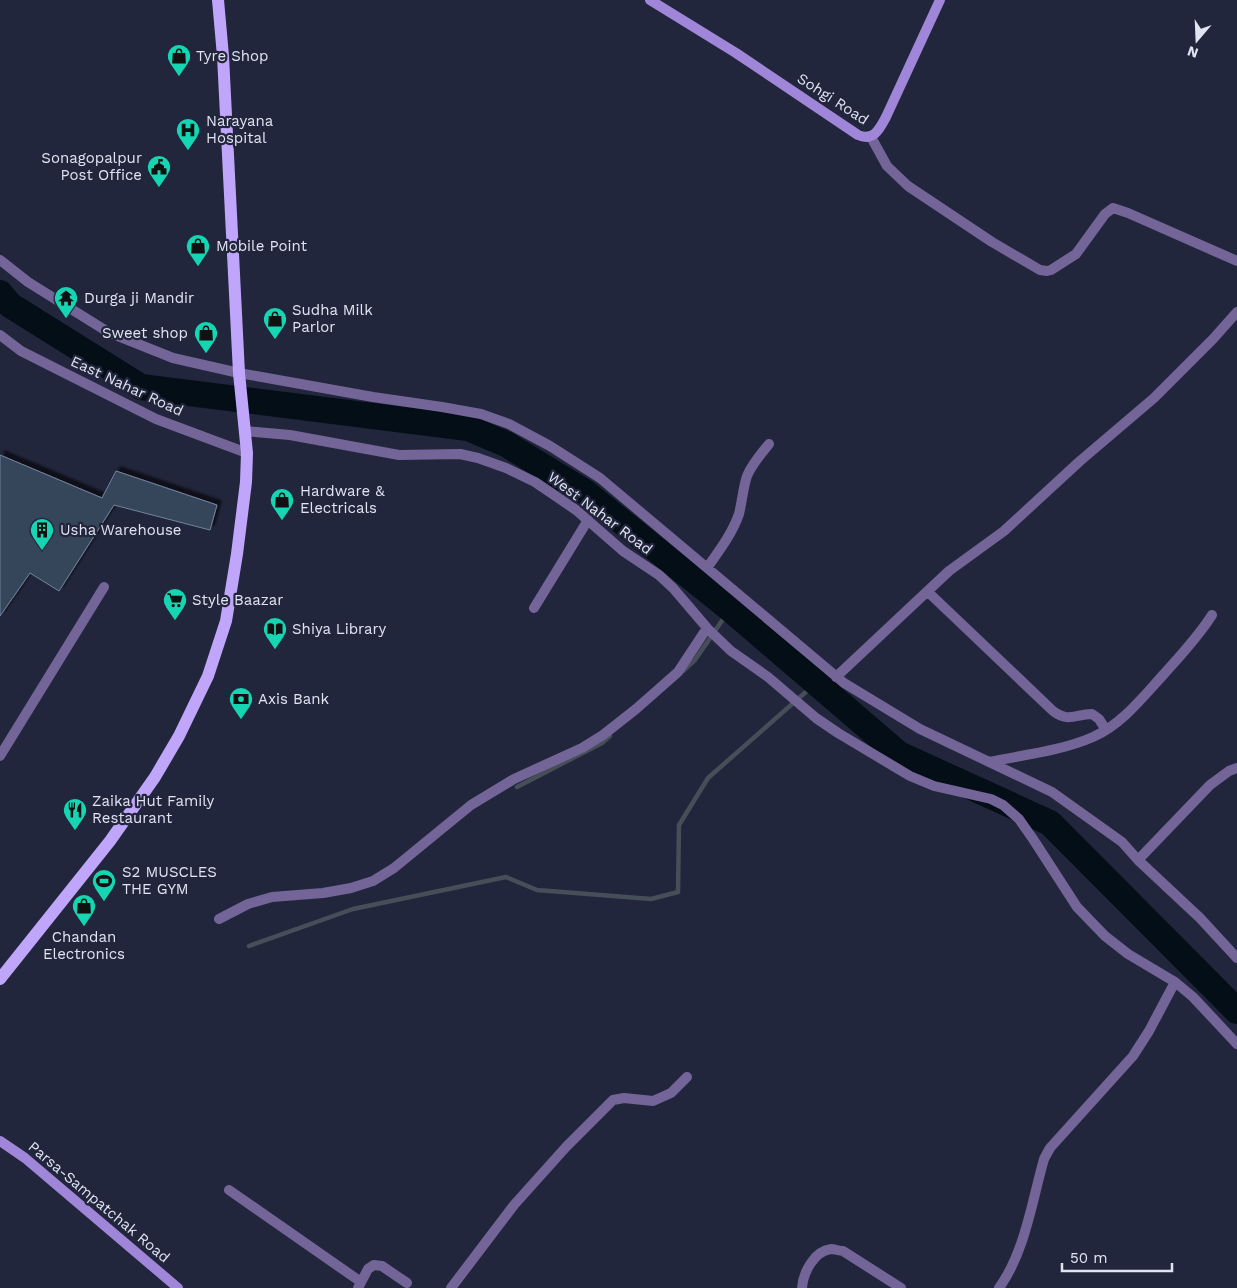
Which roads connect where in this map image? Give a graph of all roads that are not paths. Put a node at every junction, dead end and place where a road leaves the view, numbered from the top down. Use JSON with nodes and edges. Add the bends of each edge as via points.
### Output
{"nodes":[{"id":1,"x":218,"y":0,"type":"edge"},
{"id":2,"x":650,"y":0,"type":"edge"},
{"id":3,"x":940,"y":0,"type":"edge"},
{"id":4,"x":871,"y":137,"type":"junction"},
{"id":5,"x":0,"y":260,"type":"edge"},
{"id":6,"x":1237,"y":261,"type":"edge"},
{"id":7,"x":1237,"y":312,"type":"edge"},
{"id":8,"x":0,"y":335,"type":"edge"},
{"id":9,"x":239,"y":373,"type":"junction"},
{"id":10,"x":244,"y":427,"type":"junction"},
{"id":11,"x":769,"y":444,"type":"dead end"},
{"id":12,"x":247,"y":454,"type":"junction"},
{"id":13,"x":588,"y":520,"type":"junction"},
{"id":14,"x":707,"y":568,"type":"junction"},
{"id":15,"x":104,"y":587,"type":"dead end"},
{"id":16,"x":928,"y":592,"type":"junction"},
{"id":17,"x":534,"y":608,"type":"dead end"},
{"id":18,"x":1212,"y":615,"type":"dead end"},
{"id":19,"x":708,"y":629,"type":"junction"},
{"id":20,"x":836,"y":676,"type":"junction"},
{"id":21,"x":1106,"y":730,"type":"junction"},
{"id":22,"x":0,"y":756,"type":"edge"},
{"id":23,"x":988,"y":762,"type":"junction"},
{"id":24,"x":1237,"y":768,"type":"edge"},
{"id":25,"x":1138,"y":860,"type":"junction"},
{"id":26,"x":219,"y":919,"type":"dead end"},
{"id":27,"x":1237,"y":958,"type":"edge"},
{"id":28,"x":0,"y":979,"type":"edge"},
{"id":29,"x":1175,"y":982,"type":"junction"},
{"id":30,"x":1237,"y":1044,"type":"edge"},
{"id":31,"x":687,"y":1077,"type":"dead end"},
{"id":32,"x":0,"y":1141,"type":"edge"},
{"id":33,"x":229,"y":1190,"type":"dead end"},
{"id":34,"x":407,"y":1283,"type":"dead end"},
{"id":35,"x":359,"y":1285,"type":"edge"},
{"id":36,"x":178,"y":1288,"type":"edge"},
{"id":37,"x":451,"y":1288,"type":"edge"},
{"id":38,"x":802,"y":1288,"type":"edge"},
{"id":39,"x":901,"y":1288,"type":"edge"},
{"id":40,"x":999,"y":1288,"type":"edge"}],
"edges":[{"from":1,"to":9,"type":"main road"},
{"from":2,"to":4,"type":"street","name":"Sohgi Road","via":[[858,135]]},
{"from":3,"to":4,"type":"street","name":"Sohgi Road","via":[[886,116]]},
{"from":4,"to":6,"type":"street","via":[[887,166],[908,186],[1040,270],[1051,270],[1076,254],[1113,208]]},
{"from":5,"to":9,"type":"street","via":[[28,282],[108,332],[173,358]]},
{"from":7,"to":16,"type":"street","via":[[1154,398],[1004,531],[949,571]]},
{"from":8,"to":12,"type":"street","name":"East Nahar Road","via":[[30,356],[156,420]]},
{"from":9,"to":10,"type":"main road"},
{"from":9,"to":14,"type":"street","via":[[480,414],[509,424],[600,478]]},
{"from":10,"to":12,"type":"main road"},
{"from":10,"to":13,"type":"street","name":"West Nahar Road","via":[[398,455],[440,453],[478,458],[535,482]]},
{"from":11,"to":14,"type":"street","via":[[747,477],[731,532]]},
{"from":12,"to":28,"type":"main road","via":[[246,482],[226,621],[208,676],[155,777],[110,841]]},
{"from":13,"to":17,"type":"street"},
{"from":13,"to":19,"type":"street","name":"West Nahar Road","via":[[623,551],[659,575]]},
{"from":14,"to":20,"type":"street"},
{"from":15,"to":22,"type":"street"},
{"from":16,"to":20,"type":"street"},
{"from":16,"to":21,"type":"street","via":[[1053,711],[1070,718],[1092,714]]},
{"from":18,"to":21,"type":"street","via":[[1202,631],[1137,704]]},
{"from":19,"to":26,"type":"street","via":[[678,672],[603,735],[514,779],[471,805],[380,877],[351,888],[272,897],[248,904]]},
{"from":19,"to":29,"type":"street","name":"West Nahar Road","via":[[816,718],[910,776],[1003,805],[1033,839],[1077,907],[1105,936]]},
{"from":20,"to":23,"type":"street","via":[[920,730]]},
{"from":21,"to":23,"type":"street","via":[[1064,746]]},
{"from":23,"to":25,"type":"street","via":[[1052,792],[1122,842]]},
{"from":24,"to":25,"type":"street","via":[[1210,784]]},
{"from":25,"to":27,"type":"street"},
{"from":29,"to":30,"type":"street","name":"West Nahar Road"},
{"from":29,"to":40,"type":"street","via":[[1133,1056],[1050,1148],[1021,1242]]},
{"from":31,"to":37,"type":"street","via":[[671,1093],[654,1101],[613,1100],[514,1205]]},
{"from":32,"to":36,"type":"street","name":"Parsa-Sampatchak Road","via":[[25,1158]]},
{"from":33,"to":35,"type":"street"},
{"from":34,"to":35,"type":"street","via":[[378,1265],[371,1267]]},
{"from":38,"to":39,"type":"street","via":[[810,1264],[832,1249],[843,1251]]}]}
